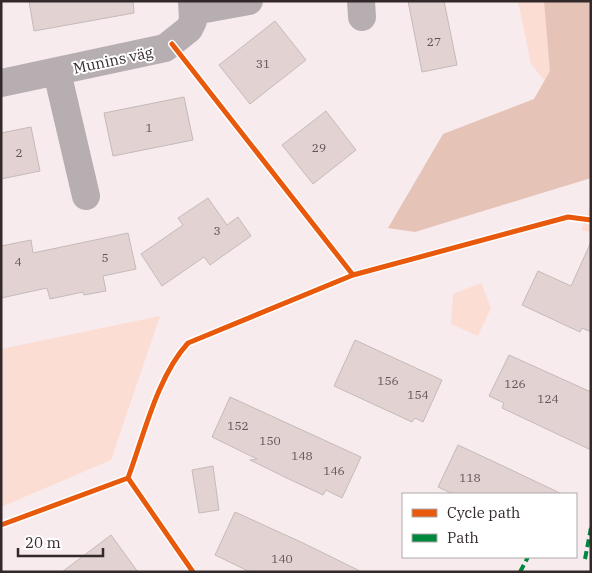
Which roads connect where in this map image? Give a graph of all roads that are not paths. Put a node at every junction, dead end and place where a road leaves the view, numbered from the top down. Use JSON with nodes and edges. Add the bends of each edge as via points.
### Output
{"nodes":[{"id":1,"x":249,"y":1,"type":"edge"},
{"id":2,"x":193,"y":6,"type":"edge"},
{"id":3,"x":57,"y":72,"type":"junction"},
{"id":4,"x":1,"y":83,"type":"edge"},
{"id":5,"x":86,"y":196,"type":"dead end"}],
"edges":[{"from":1,"to":2,"type":"street"},
{"from":2,"to":3,"type":"street","name":"Munins väg","via":[[189,28],[166,48]]},
{"from":3,"to":4,"type":"street","name":"Munins väg"},
{"from":3,"to":5,"type":"street"}]}
